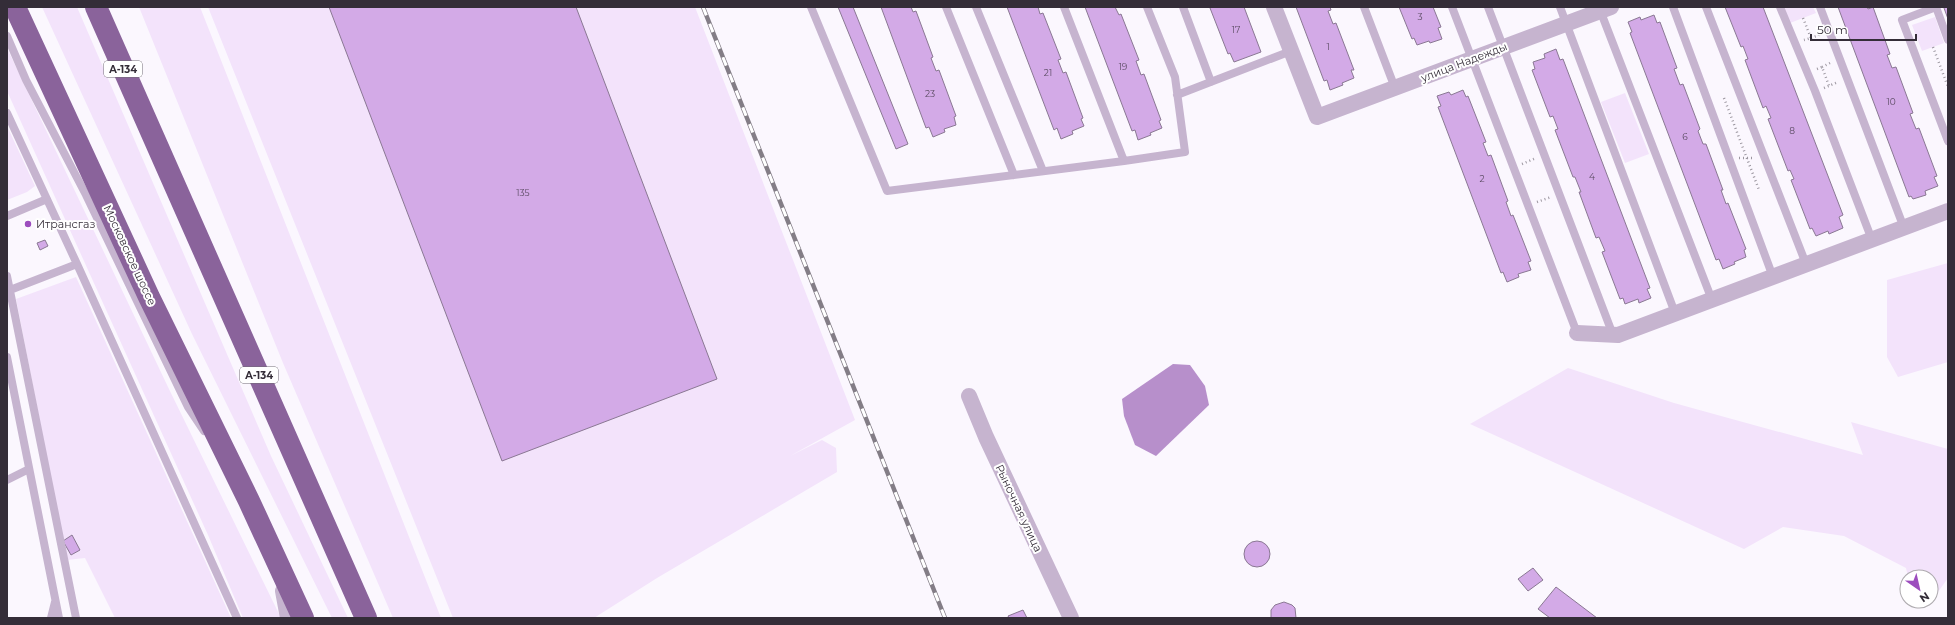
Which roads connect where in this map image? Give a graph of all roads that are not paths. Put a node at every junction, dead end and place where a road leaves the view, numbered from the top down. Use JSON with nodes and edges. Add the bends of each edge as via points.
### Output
{"nodes":[{"id":1,"x":15,"y":7,"type":"edge"},
{"id":2,"x":96,"y":7,"type":"edge"},
{"id":3,"x":811,"y":7,"type":"edge"},
{"id":4,"x":946,"y":7,"type":"edge"},
{"id":5,"x":976,"y":7,"type":"edge"},
{"id":6,"x":1064,"y":7,"type":"edge"},
{"id":7,"x":1147,"y":7,"type":"edge"},
{"id":8,"x":1182,"y":7,"type":"edge"},
{"id":9,"x":1274,"y":7,"type":"edge"},
{"id":10,"x":1364,"y":7,"type":"edge"},
{"id":11,"x":1452,"y":7,"type":"edge"},
{"id":12,"x":1488,"y":7,"type":"edge"},
{"id":13,"x":1560,"y":7,"type":"edge"},
{"id":14,"x":1673,"y":7,"type":"edge"},
{"id":15,"x":1706,"y":7,"type":"edge"},
{"id":16,"x":1780,"y":7,"type":"edge"},
{"id":17,"x":1820,"y":7,"type":"edge"},
{"id":18,"x":1936,"y":7,"type":"edge"},
{"id":19,"x":1604,"y":8,"type":"edge"},
{"id":20,"x":1920,"y":10,"type":"edge"},
{"id":21,"x":1566,"y":24,"type":"junction"},
{"id":22,"x":7,"y":36,"type":"edge"},
{"id":23,"x":1948,"y":40,"type":"edge"},
{"id":24,"x":1503,"y":47,"type":"junction"},
{"id":25,"x":1291,"y":51,"type":"junction"},
{"id":26,"x":1472,"y":60,"type":"junction"},
{"id":27,"x":1212,"y":82,"type":"junction"},
{"id":28,"x":1395,"y":88,"type":"junction"},
{"id":29,"x":1177,"y":95,"type":"junction"},
{"id":30,"x":7,"y":113,"type":"edge"},
{"id":31,"x":1948,"y":141,"type":"edge"},
{"id":32,"x":1124,"y":161,"type":"junction"},
{"id":33,"x":1043,"y":171,"type":"junction"},
{"id":34,"x":1014,"y":175,"type":"junction"},
{"id":35,"x":48,"y":199,"type":"junction"},
{"id":36,"x":1948,"y":211,"type":"edge"},
{"id":37,"x":7,"y":216,"type":"edge"},
{"id":38,"x":1904,"y":228,"type":"junction"},
{"id":39,"x":1872,"y":240,"type":"junction"},
{"id":40,"x":77,"y":264,"type":"junction"},
{"id":41,"x":1806,"y":264,"type":"junction"},
{"id":42,"x":7,"y":276,"type":"edge"},
{"id":43,"x":1773,"y":277,"type":"junction"},
{"id":44,"x":10,"y":290,"type":"junction"},
{"id":45,"x":1712,"y":300,"type":"junction"},
{"id":46,"x":1675,"y":313,"type":"junction"},
{"id":47,"x":1577,"y":332,"type":"joint"},
{"id":48,"x":1613,"y":335,"type":"junction"},
{"id":49,"x":7,"y":357,"type":"edge"},
{"id":50,"x":969,"y":396,"type":"dead end"},
{"id":51,"x":29,"y":469,"type":"junction"},
{"id":52,"x":7,"y":480,"type":"edge"},
{"id":53,"x":249,"y":501,"type":"junction"},
{"id":54,"x":270,"y":548,"type":"junction"},
{"id":55,"x":56,"y":600,"type":"junction"},
{"id":56,"x":51,"y":618,"type":"edge"},
{"id":57,"x":59,"y":618,"type":"edge"},
{"id":58,"x":76,"y":618,"type":"edge"},
{"id":59,"x":237,"y":618,"type":"edge"},
{"id":60,"x":288,"y":618,"type":"edge"},
{"id":61,"x":303,"y":618,"type":"edge"},
{"id":62,"x":366,"y":618,"type":"edge"},
{"id":63,"x":1071,"y":618,"type":"edge"}],
"edges":[{"from":1,"to":53,"type":"highway","name":"Московское шоссе","via":[[149,297]]},
{"from":2,"to":62,"type":"highway","number":"А-134"},
{"from":3,"to":34,"type":"lane","via":[[887,191]]},
{"from":4,"to":34,"type":"lane"},
{"from":5,"to":33,"type":"lane"},
{"from":6,"to":32,"type":"lane"},
{"from":7,"to":29,"type":"lane","via":[[1175,77]]},
{"from":8,"to":27,"type":"lane"},
{"from":9,"to":25,"type":"street"},
{"from":10,"to":28,"type":"lane"},
{"from":11,"to":26,"type":"lane"},
{"from":12,"to":24,"type":"lane"},
{"from":13,"to":21,"type":"lane"},
{"from":14,"to":43,"type":"lane"},
{"from":15,"to":41,"type":"lane"},
{"from":16,"to":39,"type":"lane"},
{"from":17,"to":38,"type":"lane"},
{"from":18,"to":20,"type":"lane"},
{"from":18,"to":23,"type":"lane"},
{"from":19,"to":21,"type":"street","name":"улица Надежды"},
{"from":19,"to":45,"type":"lane"},
{"from":20,"to":31,"type":"lane","via":[[1902,20]]},
{"from":21,"to":24,"type":"street","name":"улица Надежды"},
{"from":21,"to":46,"type":"lane"},
{"from":22,"to":53,"type":"lane","via":[[26,80],[86,195],[188,407]]},
{"from":24,"to":26,"type":"street","name":"улица Надежды"},
{"from":24,"to":48,"type":"lane"},
{"from":25,"to":27,"type":"lane"},
{"from":25,"to":28,"type":"street","name":"улица Надежды","via":[[1317,117]]},
{"from":26,"to":28,"type":"street","name":"улица Надежды"},
{"from":26,"to":47,"type":"lane"},
{"from":27,"to":29,"type":"lane"},
{"from":29,"to":32,"type":"lane","via":[[1185,152]]},
{"from":30,"to":35,"type":"lane"},
{"from":32,"to":33,"type":"lane"},
{"from":33,"to":34,"type":"lane"},
{"from":35,"to":37,"type":"lane"},
{"from":35,"to":40,"type":"lane"},
{"from":36,"to":38,"type":"street"},
{"from":38,"to":39,"type":"street"},
{"from":39,"to":41,"type":"street"},
{"from":40,"to":44,"type":"lane"},
{"from":40,"to":59,"type":"lane"},
{"from":41,"to":43,"type":"street"},
{"from":42,"to":44,"type":"lane"},
{"from":43,"to":45,"type":"street"},
{"from":44,"to":58,"type":"lane"},
{"from":45,"to":46,"type":"street"},
{"from":46,"to":48,"type":"street"},
{"from":47,"to":48,"type":"street"},
{"from":49,"to":51,"type":"lane"},
{"from":50,"to":63,"type":"street","name":"Рыночная улица"},
{"from":51,"to":52,"type":"lane"},
{"from":51,"to":55,"type":"lane"},
{"from":53,"to":54,"type":"highway","name":"Московское шоссе"},
{"from":54,"to":60,"type":"street"},
{"from":54,"to":61,"type":"highway","name":"Московское шоссе"},
{"from":55,"to":56,"type":"lane"},
{"from":55,"to":57,"type":"lane"}]}
